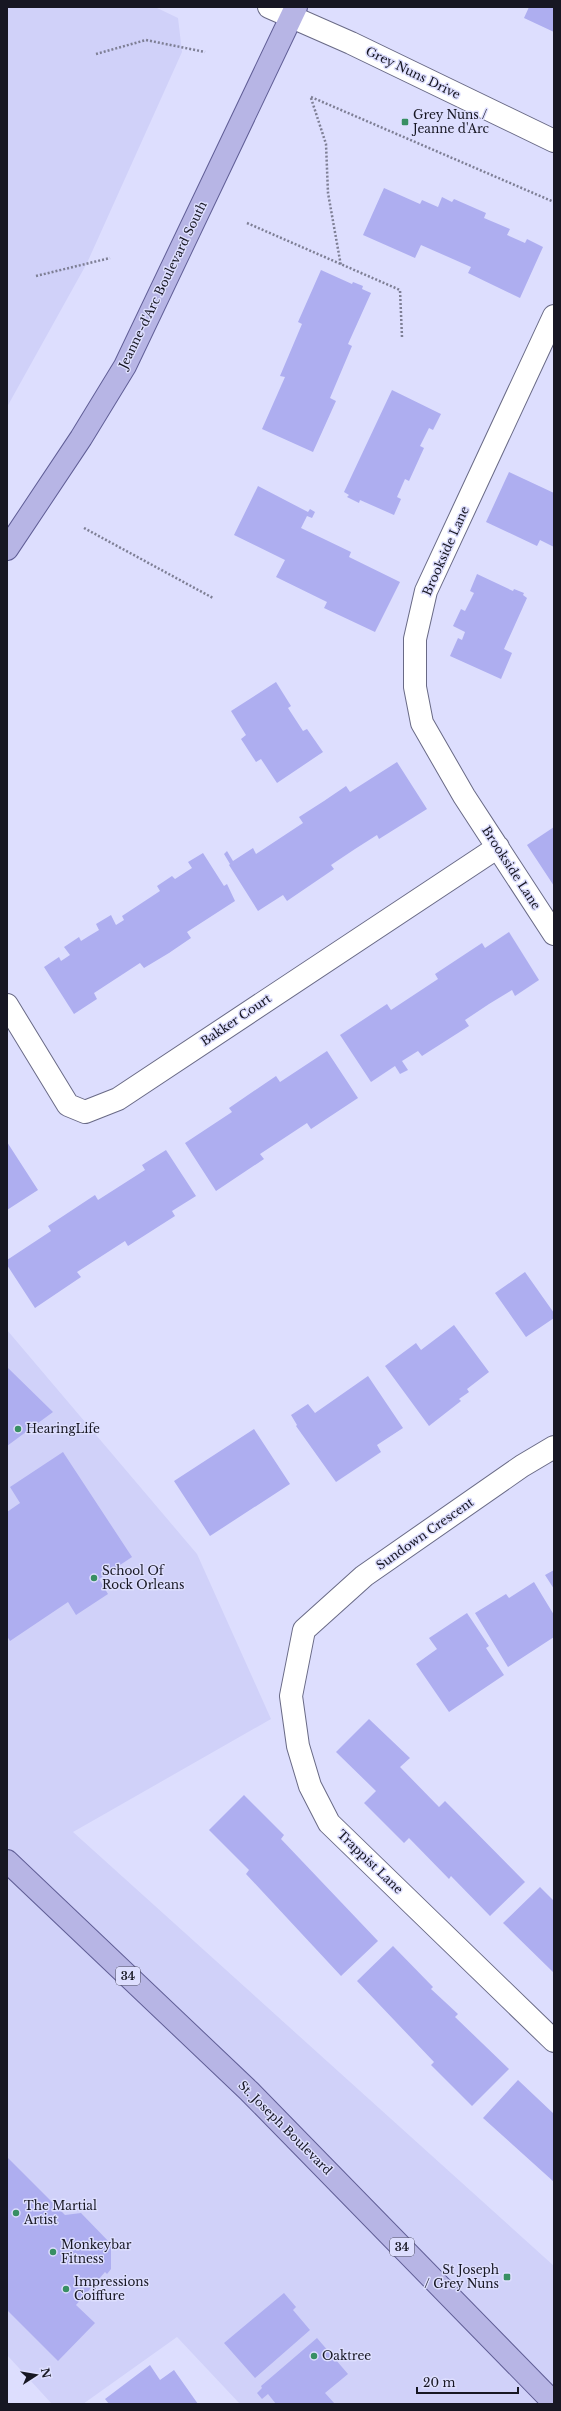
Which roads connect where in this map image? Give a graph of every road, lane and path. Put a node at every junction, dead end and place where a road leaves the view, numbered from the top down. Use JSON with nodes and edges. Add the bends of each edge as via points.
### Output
{"nodes":[{"id":1,"x":269,"y":7,"type":"edge"},
{"id":2,"x":294,"y":12,"type":"edge"},
{"id":3,"x":205,"y":52,"type":"dead end"},
{"id":4,"x":96,"y":54,"type":"dead end"},
{"id":5,"x":554,"y":141,"type":"edge"},
{"id":6,"x":554,"y":202,"type":"edge"},
{"id":7,"x":247,"y":224,"type":"dead end"},
{"id":8,"x":110,"y":258,"type":"dead end"},
{"id":9,"x":341,"y":266,"type":"junction"},
{"id":10,"x":36,"y":276,"type":"dead end"},
{"id":11,"x":554,"y":316,"type":"edge"},
{"id":12,"x":402,"y":337,"type":"dead end"},
{"id":13,"x":84,"y":528,"type":"dead end"},
{"id":14,"x":7,"y":549,"type":"edge"},
{"id":15,"x":212,"y":598,"type":"dead end"},
{"id":16,"x":498,"y":847,"type":"junction"},
{"id":17,"x":554,"y":934,"type":"edge"},
{"id":18,"x":7,"y":1005,"type":"edge"},
{"id":19,"x":554,"y":1447,"type":"edge"},
{"id":20,"x":304,"y":1630,"type":"joint"},
{"id":21,"x":7,"y":1861,"type":"edge"},
{"id":22,"x":554,"y":2041,"type":"edge"},
{"id":23,"x":554,"y":2403,"type":"edge"}],
"edges":[{"from":1,"to":2,"type":"street","name":"Grey Nuns Drive"},
{"from":2,"to":5,"type":"street","name":"Grey Nuns Drive","via":[[351,43]]},
{"from":2,"to":14,"type":"main road","name":"Jeanne-d'Arc Boulevard South","via":[[125,366],[82,438]]},
{"from":3,"to":4,"type":"path","via":[[146,40]]},
{"from":6,"to":9,"type":"path","via":[[311,97],[326,144],[328,193]]},
{"from":7,"to":9,"type":"path"},
{"from":8,"to":10,"type":"path"},
{"from":9,"to":12,"type":"path","via":[[400,290]]},
{"from":11,"to":16,"type":"street","name":"Brookside Lane","via":[[426,591],[415,639],[415,687],[422,723],[464,796]]},
{"from":13,"to":15,"type":"path"},
{"from":16,"to":17,"type":"street","name":"Brookside Lane"},
{"from":16,"to":18,"type":"street","name":"Bakker Court","via":[[118,1099],[85,1112],[68,1105]]},
{"from":19,"to":20,"type":"street","name":"Sundown Crescent","via":[[522,1466],[364,1576]]},
{"from":20,"to":22,"type":"street","name":"Trappist Lane","via":[[291,1696],[297,1739],[310,1786],[329,1823]]},
{"from":21,"to":23,"type":"main road","name":"St. Joseph Boulevard","number":"34","via":[[249,2092]]}]}
